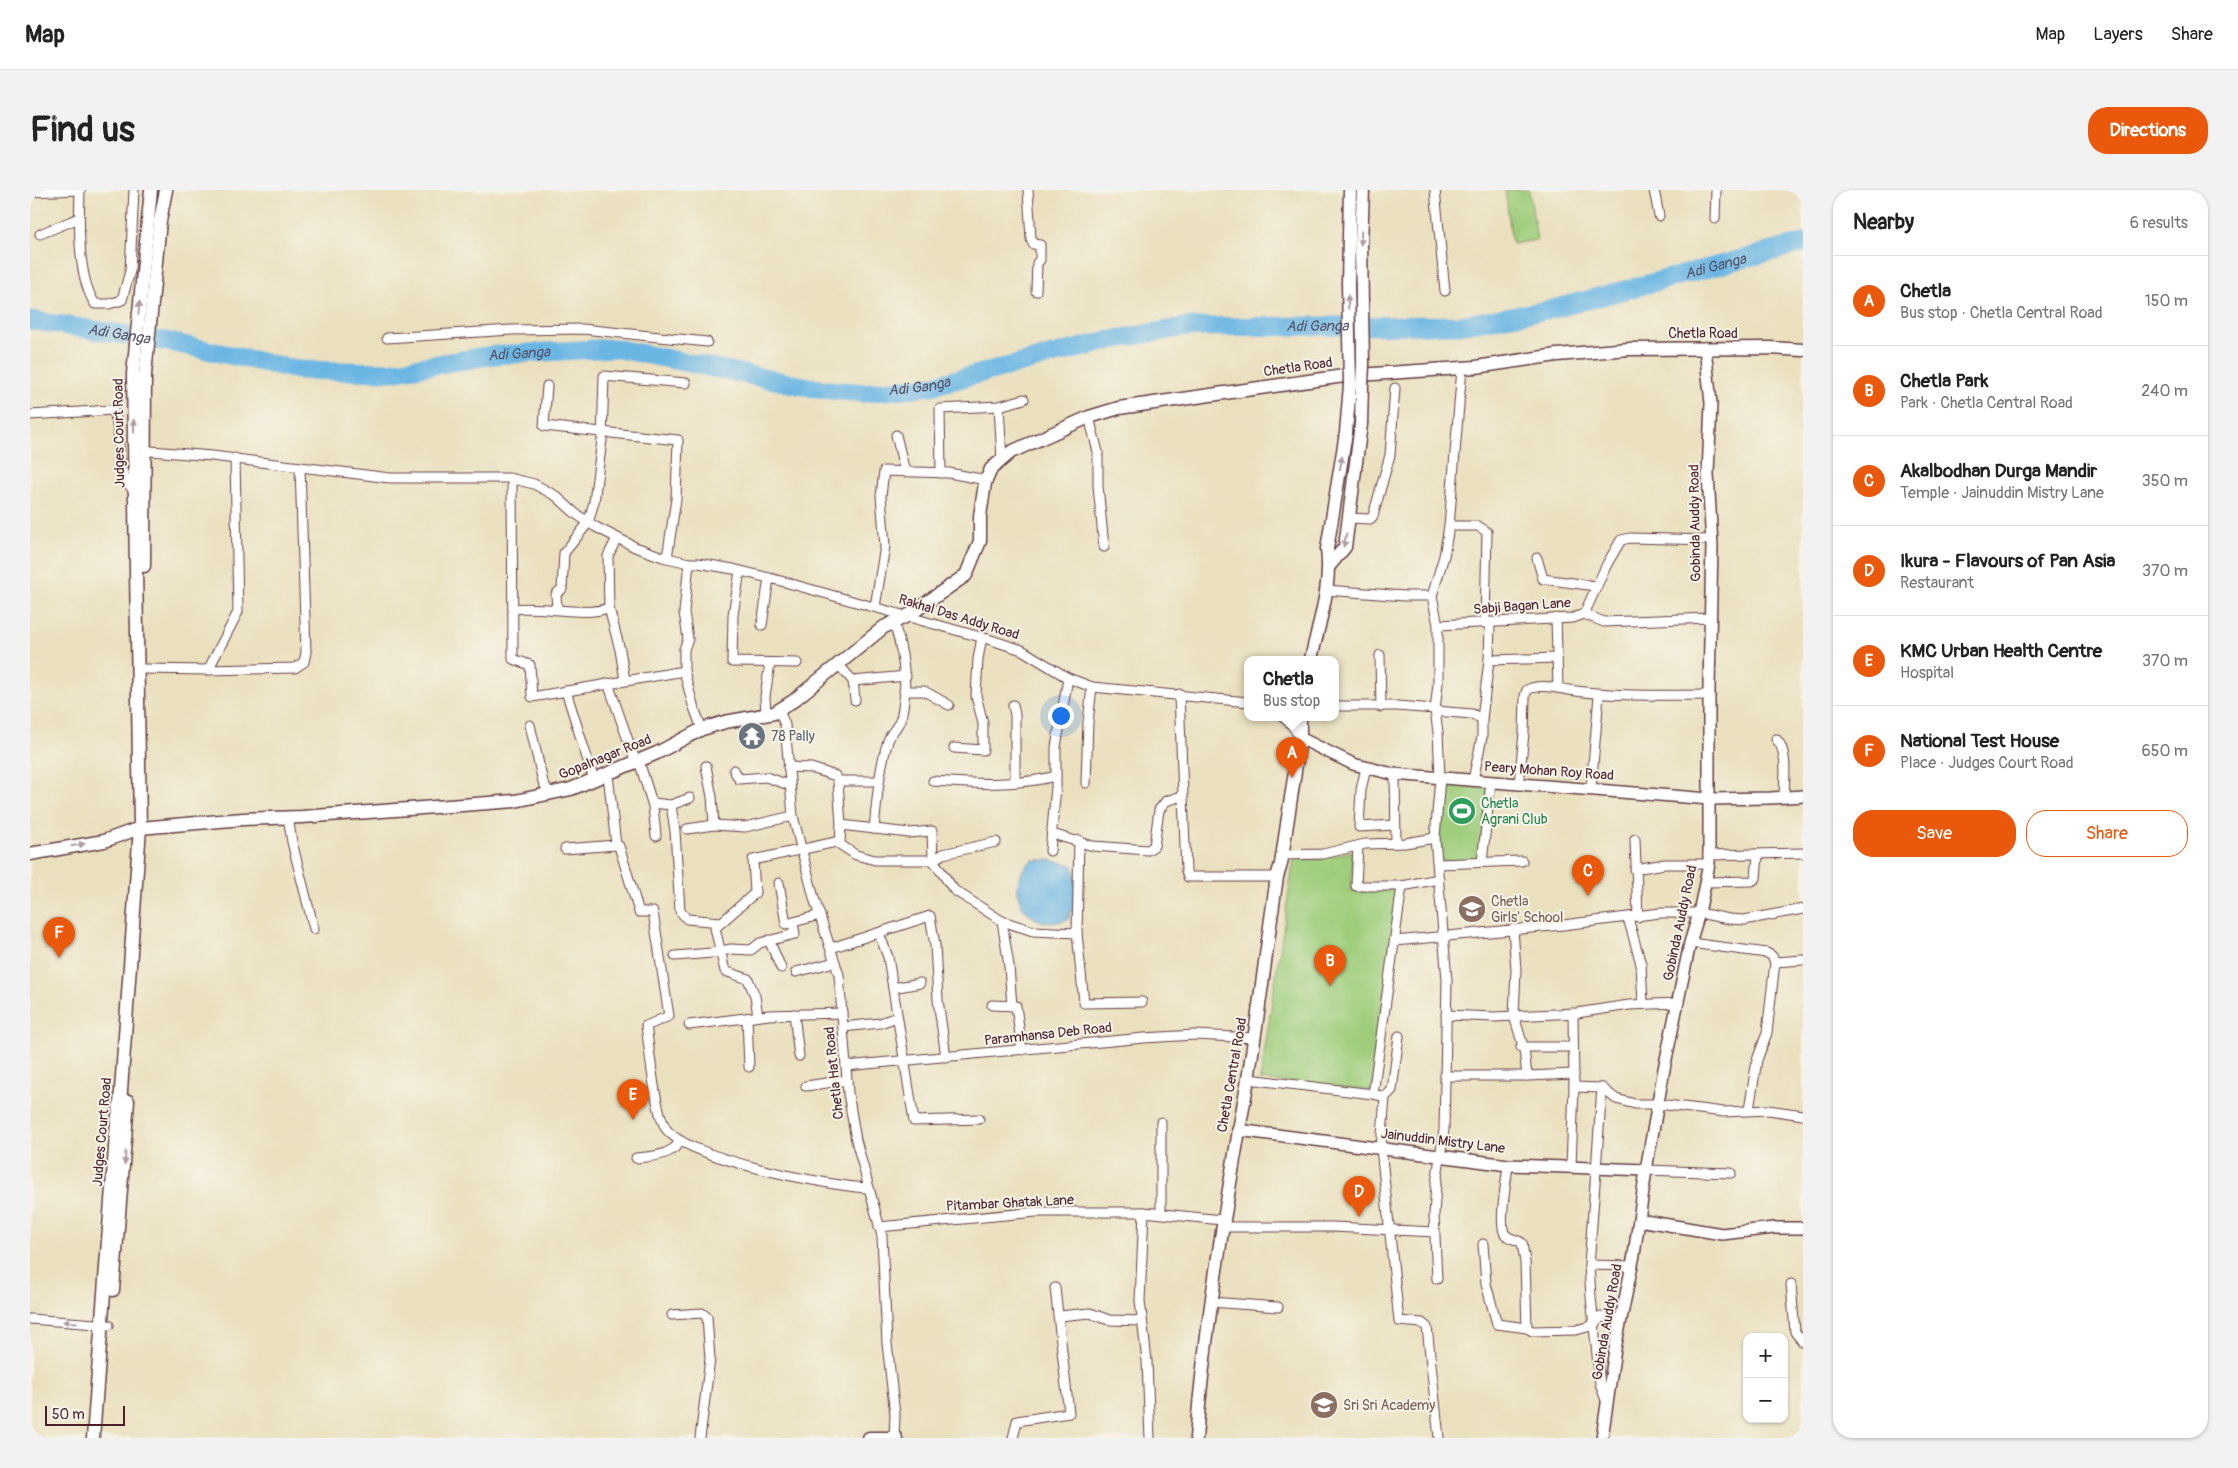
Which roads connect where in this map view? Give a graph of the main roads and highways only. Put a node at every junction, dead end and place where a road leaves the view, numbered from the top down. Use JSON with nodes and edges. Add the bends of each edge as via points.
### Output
{"nodes":[{"id":1,"x":151,"y":190,"type":"edge"},
{"id":2,"x":166,"y":190,"type":"edge"},
{"id":3,"x":1350,"y":190,"type":"edge"},
{"id":4,"x":1363,"y":190,"type":"edge"},
{"id":5,"x":1803,"y":350,"type":"edge"},
{"id":6,"x":139,"y":375,"type":"junction"},
{"id":7,"x":1356,"y":385,"type":"junction"},
{"id":8,"x":141,"y":454,"type":"junction"},
{"id":9,"x":1330,"y":565,"type":"junction"},
{"id":10,"x":909,"y":615,"type":"joint"},
{"id":11,"x":1312,"y":656,"type":"edge"},
{"id":12,"x":1300,"y":721,"type":"edge"},
{"id":13,"x":143,"y":828,"type":"junction"},
{"id":14,"x":30,"y":854,"type":"edge"},
{"id":15,"x":895,"y":1437,"type":"edge"},
{"id":16,"x":93,"y":1438,"type":"edge"},
{"id":17,"x":868,"y":1438,"type":"edge"},
{"id":18,"x":1196,"y":1438,"type":"edge"}],
"edges":[{"from":6,"to":1,"type":"main road","name":"Judges Court Road","one_way":true},
{"from":2,"to":6,"type":"main road","name":"Judges Court Road"},
{"from":7,"to":3,"type":"main road","one_way":true,"bridge":true,"via":[[1348,283]]},
{"from":4,"to":7,"type":"main road","one_way":true,"bridge":true},
{"from":5,"to":10,"type":"main road","name":"Chetla Road","via":[[1619,349],[1462,368],[1344,376],[1119,408],[1089,417],[1011,452],[992,469],[986,480],[980,541],[966,575]]},
{"from":6,"to":8,"type":"main road","name":"Judges Court Road"},
{"from":9,"to":7,"type":"main road","one_way":true,"via":[[1328,549]]},
{"from":7,"to":9,"type":"main road","one_way":true,"via":[[1361,424],[1345,547]]},
{"from":8,"to":13,"type":"main road"},
{"from":8,"to":13,"type":"main road","name":"Judges Court Road","via":[[135,492]]},
{"from":9,"to":11,"type":"main road"},
{"from":10,"to":13,"type":"main road","name":"Gopalnagar Road","via":[[884,627],[779,710],[702,729],[637,762],[572,789],[515,801]]},
{"from":12,"to":18,"type":"main road","name":"Chetla Central Road","via":[[1248,1079],[1222,1224],[1201,1369]]},
{"from":14,"to":13,"type":"main road","name":"Gopalnagar Road","one_way":true,"via":[[104,841]]},
{"from":13,"to":16,"type":"main road","via":[[125,1149],[105,1325],[108,1334],[100,1344]]},
{"from":15,"to":17,"type":"main road"}]}
